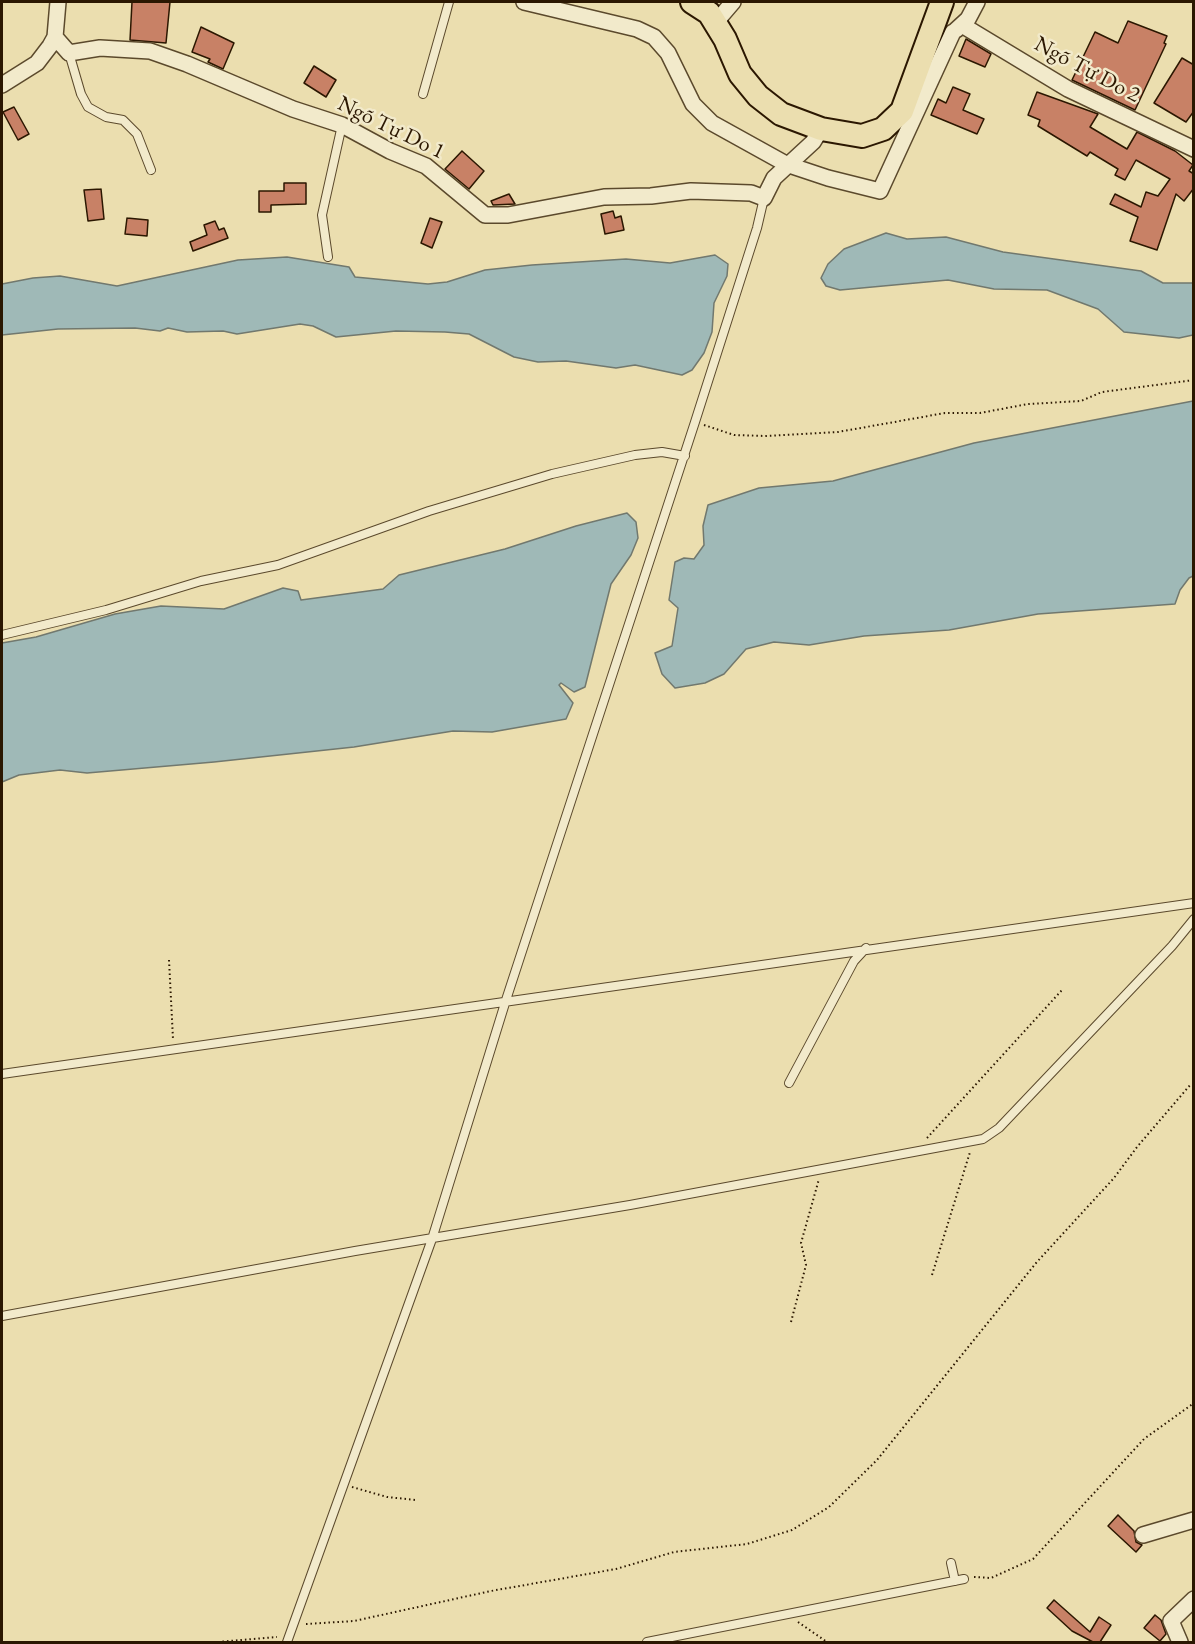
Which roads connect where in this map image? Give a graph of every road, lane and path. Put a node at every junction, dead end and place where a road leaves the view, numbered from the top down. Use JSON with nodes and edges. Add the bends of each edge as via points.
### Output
{"nodes":[{"id":1,"x":58,"y":2,"type":"edge"},
{"id":2,"x":449,"y":2,"type":"edge"},
{"id":3,"x":524,"y":2,"type":"edge"},
{"id":4,"x":692,"y":2,"type":"edge"},
{"id":5,"x":703,"y":2,"type":"edge"},
{"id":6,"x":733,"y":2,"type":"edge"},
{"id":7,"x":942,"y":2,"type":"edge"},
{"id":8,"x":977,"y":2,"type":"edge"},
{"id":9,"x":715,"y":23,"type":"junction"},
{"id":10,"x":949,"y":28,"type":"junction"},
{"id":11,"x":55,"y":37,"type":"junction"},
{"id":12,"x":69,"y":53,"type":"junction"},
{"id":13,"x":2,"y":85,"type":"edge"},
{"id":14,"x":423,"y":94,"type":"dead end"},
{"id":15,"x":342,"y":125,"type":"junction"},
{"id":16,"x":821,"y":129,"type":"junction"},
{"id":17,"x":1194,"y":149,"type":"edge"},
{"id":18,"x":786,"y":164,"type":"junction"},
{"id":19,"x":151,"y":171,"type":"dead end"},
{"id":20,"x":764,"y":198,"type":"junction"},
{"id":21,"x":328,"y":257,"type":"dead end"},
{"id":22,"x":1194,"y":380,"type":"edge"},
{"id":23,"x":696,"y":422,"type":"junction"},
{"id":24,"x":685,"y":456,"type":"junction"},
{"id":25,"x":2,"y":635,"type":"edge"},
{"id":26,"x":1194,"y":903,"type":"edge"},
{"id":27,"x":1194,"y":919,"type":"edge"},
{"id":28,"x":866,"y":948,"type":"junction"},
{"id":29,"x":169,"y":960,"type":"dead end"},
{"id":30,"x":1062,"y":990,"type":"dead end"},
{"id":31,"x":506,"y":1000,"type":"junction"},
{"id":32,"x":173,"y":1048,"type":"junction"},
{"id":33,"x":2,"y":1074,"type":"edge"},
{"id":34,"x":789,"y":1083,"type":"dead end"},
{"id":35,"x":1191,"y":1084,"type":"dead end"},
{"id":36,"x":973,"y":1140,"type":"junction"},
{"id":37,"x":923,"y":1149,"type":"junction"},
{"id":38,"x":822,"y":1168,"type":"junction"},
{"id":39,"x":432,"y":1239,"type":"junction"},
{"id":40,"x":932,"y":1275,"type":"dead end"},
{"id":41,"x":2,"y":1316,"type":"edge"},
{"id":42,"x":791,"y":1322,"type":"dead end"},
{"id":43,"x":1194,"y":1404,"type":"edge"},
{"id":44,"x":344,"y":1485,"type":"junction"},
{"id":45,"x":416,"y":1500,"type":"dead end"},
{"id":46,"x":1194,"y":1520,"type":"edge"},
{"id":47,"x":1143,"y":1535,"type":"dead end"},
{"id":48,"x":951,"y":1563,"type":"dead end"},
{"id":49,"x":964,"y":1579,"type":"joint"},
{"id":50,"x":955,"y":1581,"type":"junction"},
{"id":51,"x":1194,"y":1599,"type":"edge"},
{"id":52,"x":792,"y":1612,"type":"junction"},
{"id":53,"x":294,"y":1624,"type":"junction"},
{"id":54,"x":288,"y":1640,"type":"edge"},
{"id":55,"x":218,"y":1642,"type":"edge"},
{"id":56,"x":647,"y":1642,"type":"edge"},
{"id":57,"x":827,"y":1642,"type":"edge"},
{"id":58,"x":1180,"y":1642,"type":"edge"}],
"edges":[{"from":1,"to":11,"type":"street"},
{"from":2,"to":14,"type":"lane"},
{"from":3,"to":18,"type":"street","via":[[637,29],[654,37],[668,53],[693,104],[712,123]]},
{"from":4,"to":9,"type":"main road","via":[[709,13]]},
{"from":5,"to":9,"type":"street"},
{"from":6,"to":9,"type":"street"},
{"from":7,"to":10,"type":"main road"},
{"from":8,"to":10,"type":"street"},
{"from":9,"to":16,"type":"main road","via":[[740,74],[758,96],[781,114]]},
{"from":10,"to":16,"type":"main road","via":[[902,111],[884,129],[862,136]]},
{"from":10,"to":17,"type":"street","name":"Ngõ Tự Do 2"},
{"from":10,"to":18,"type":"street","via":[[880,191]]},
{"from":11,"to":12,"type":"street"},
{"from":11,"to":13,"type":"street","via":[[37,63]]},
{"from":12,"to":15,"type":"street","name":"Ngõ Tự Do 1","via":[[100,48],[150,51]]},
{"from":12,"to":19,"type":"lane","via":[[88,108],[123,120],[137,134]]},
{"from":15,"to":20,"type":"street","name":"Ngõ Tự Do 1","via":[[390,152],[426,166],[485,215],[508,215],[604,197],[691,191],[751,192]]},
{"from":15,"to":21,"type":"lane","via":[[322,216]]},
{"from":16,"to":18,"type":"street","via":[[813,142]]},
{"from":18,"to":20,"type":"street"},
{"from":20,"to":23,"type":"lane"},
{"from":22,"to":23,"type":"path","via":[[1111,390],[1080,401],[1028,404],[980,413],[945,413],[807,435],[734,435]]},
{"from":23,"to":24,"type":"lane"},
{"from":24,"to":25,"type":"lane","via":[[662,452],[635,455],[552,474],[429,511],[278,565],[201,581],[106,610]]},
{"from":24,"to":31,"type":"lane"},
{"from":26,"to":28,"type":"lane"},
{"from":27,"to":36,"type":"lane","via":[[999,1128],[983,1139]]},
{"from":28,"to":31,"type":"lane"},
{"from":28,"to":34,"type":"lane","via":[[854,961]]},
{"from":29,"to":32,"type":"path"},
{"from":30,"to":37,"type":"path","via":[[928,1134]]},
{"from":31,"to":32,"type":"lane"},
{"from":31,"to":39,"type":"lane"},
{"from":32,"to":33,"type":"lane"},
{"from":35,"to":53,"type":"path","via":[[1114,1178],[1036,1263],[877,1460],[829,1507],[792,1530],[755,1542],[674,1552],[616,1569],[354,1621]]},
{"from":36,"to":37,"type":"lane"},
{"from":36,"to":40,"type":"path"},
{"from":37,"to":38,"type":"lane"},
{"from":38,"to":39,"type":"lane"},
{"from":38,"to":42,"type":"path","via":[[801,1243],[806,1265]]},
{"from":39,"to":41,"type":"lane"},
{"from":39,"to":44,"type":"lane"},
{"from":43,"to":49,"type":"path","via":[[1144,1439],[1033,1559],[991,1578]]},
{"from":44,"to":45,"type":"path"},
{"from":44,"to":53,"type":"lane"},
{"from":46,"to":47,"type":"street"},
{"from":48,"to":50,"type":"lane"},
{"from":49,"to":50,"type":"lane"},
{"from":50,"to":52,"type":"lane"},
{"from":51,"to":58,"type":"street","via":[[1171,1621]]},
{"from":52,"to":56,"type":"lane"},
{"from":52,"to":57,"type":"path","via":[[803,1627]]},
{"from":53,"to":54,"type":"lane"},
{"from":54,"to":55,"type":"path","via":[[258,1637]]}]}
